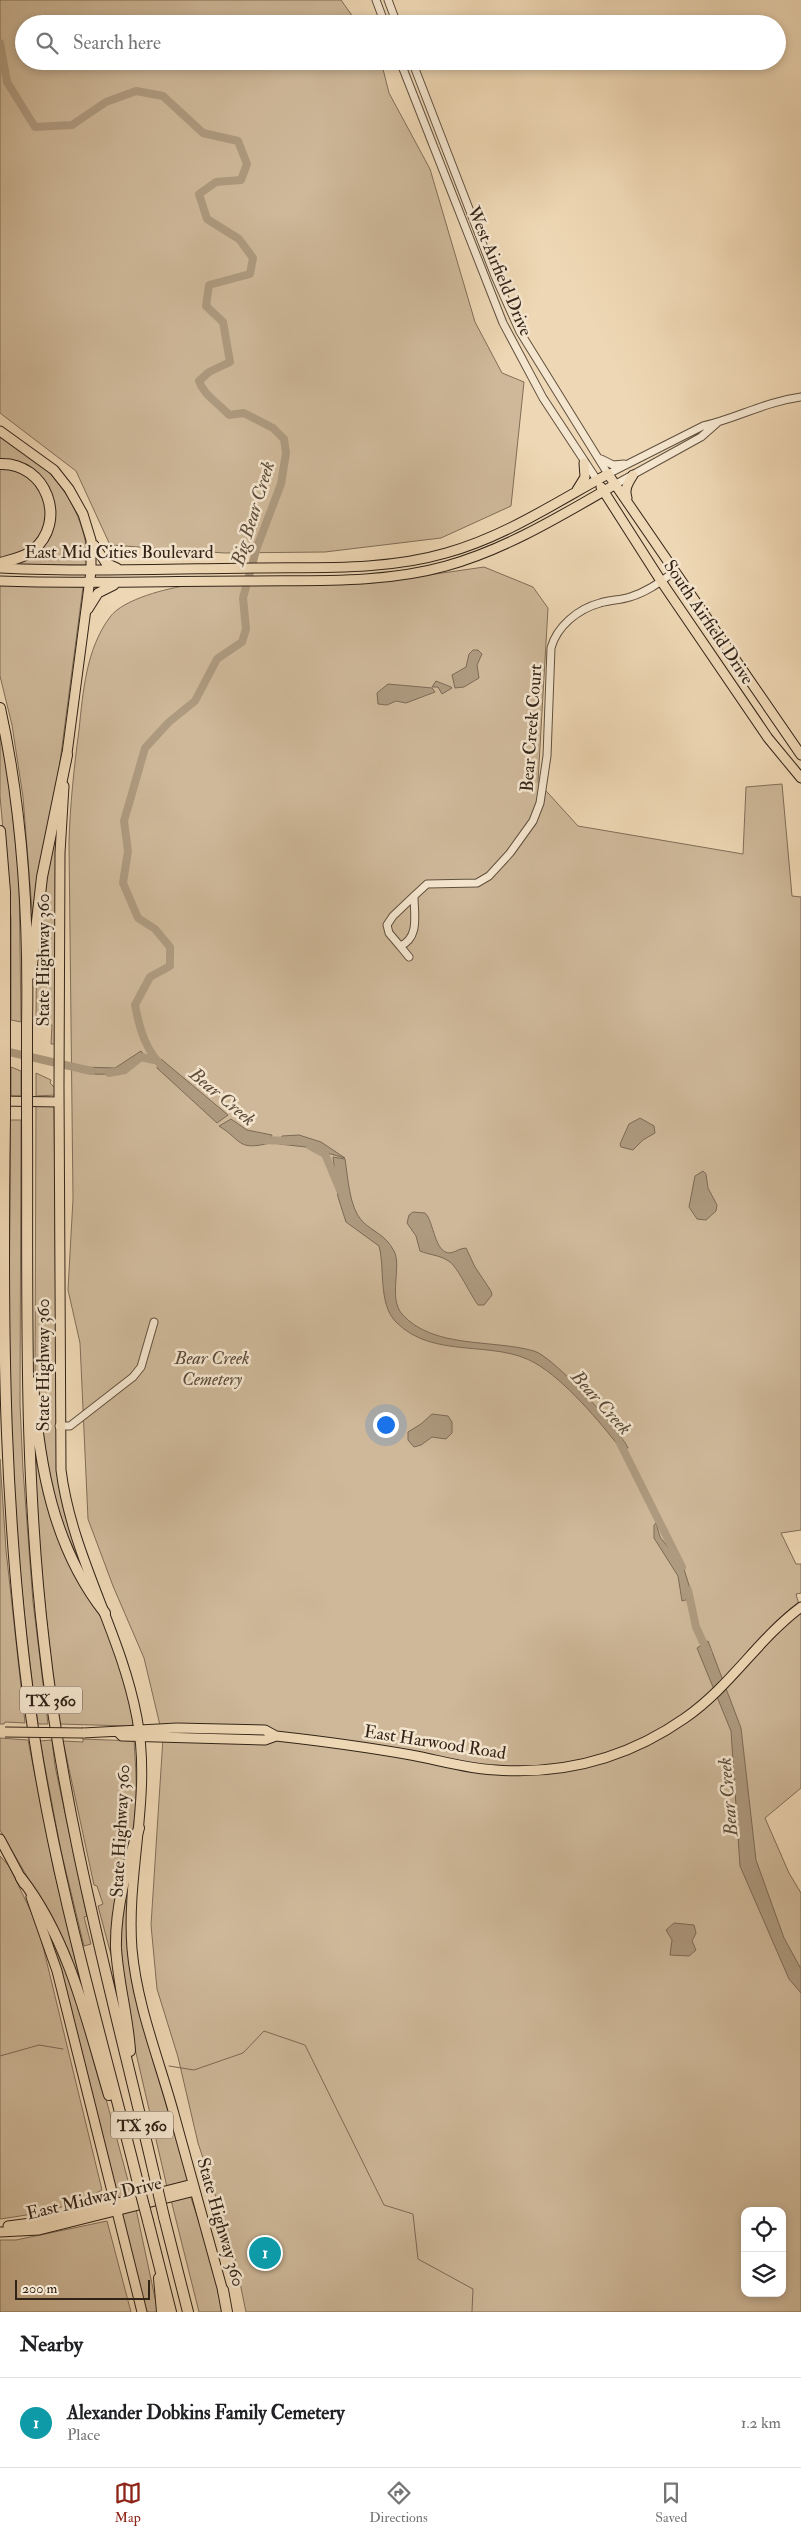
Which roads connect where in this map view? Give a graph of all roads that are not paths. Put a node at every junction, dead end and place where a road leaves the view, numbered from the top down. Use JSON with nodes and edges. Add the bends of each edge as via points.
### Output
{"nodes":[{"id":1,"x":376,"y":0,"type":"edge"},
{"id":2,"x":388,"y":0,"type":"edge"},
{"id":3,"x":382,"y":15,"type":"edge"},
{"id":4,"x":394,"y":15,"type":"edge"},
{"id":5,"x":403,"y":70,"type":"edge"},
{"id":6,"x":416,"y":70,"type":"edge"},
{"id":7,"x":801,"y":397,"type":"edge"},
{"id":8,"x":718,"y":423,"type":"junction"},
{"id":9,"x":0,"y":431,"type":"edge"},
{"id":10,"x":597,"y":456,"type":"junction"},
{"id":11,"x":584,"y":463,"type":"junction"},
{"id":12,"x":629,"y":463,"type":"junction"},
{"id":13,"x":0,"y":464,"type":"edge"},
{"id":14,"x":608,"y":474,"type":"junction"},
{"id":15,"x":633,"y":475,"type":"junction"},
{"id":16,"x":596,"y":480,"type":"junction"},
{"id":17,"x":616,"y":484,"type":"junction"},
{"id":18,"x":604,"y":492,"type":"junction"},
{"id":19,"x":573,"y":495,"type":"junction"},
{"id":20,"x":629,"y":503,"type":"junction"},
{"id":21,"x":577,"y":508,"type":"junction"},
{"id":22,"x":614,"y":508,"type":"junction"},
{"id":23,"x":91,"y":540,"type":"junction"},
{"id":24,"x":0,"y":563,"type":"edge"},
{"id":25,"x":0,"y":568,"type":"edge"},
{"id":26,"x":145,"y":570,"type":"junction"},
{"id":27,"x":91,"y":571,"type":"junction"},
{"id":28,"x":674,"y":572,"type":"junction"},
{"id":29,"x":0,"y":581,"type":"edge"},
{"id":30,"x":90,"y":582,"type":"junction"},
{"id":31,"x":125,"y":582,"type":"junction"},
{"id":32,"x":661,"y":582,"type":"junction"},
{"id":33,"x":87,"y":611,"type":"junction"},
{"id":34,"x":0,"y":708,"type":"edge"},
{"id":35,"x":794,"y":747,"type":"junction"},
{"id":36,"x":67,"y":755,"type":"junction"},
{"id":37,"x":801,"y":755,"type":"edge"},
{"id":38,"x":782,"y":756,"type":"junction"},
{"id":39,"x":801,"y":778,"type":"edge"},
{"id":40,"x":0,"y":830,"type":"edge"},
{"id":41,"x":414,"y":896,"type":"junction"},
{"id":42,"x":400,"y":946,"type":"junction"},
{"id":43,"x":409,"y":957,"type":"dead end"},
{"id":44,"x":0,"y":975,"type":"edge"},
{"id":45,"x":28,"y":992,"type":"junction"},
{"id":46,"x":5,"y":995,"type":"junction"},
{"id":47,"x":0,"y":1101,"type":"edge"},
{"id":48,"x":60,"y":1102,"type":"junction"},
{"id":49,"x":4,"y":1141,"type":"junction"},
{"id":50,"x":0,"y":1157,"type":"edge"},
{"id":51,"x":154,"y":1322,"type":"dead end"},
{"id":52,"x":27,"y":1348,"type":"junction"},
{"id":53,"x":59,"y":1426,"type":"junction"},
{"id":54,"x":801,"y":1608,"type":"edge"},
{"id":55,"x":105,"y":1613,"type":"junction"},
{"id":56,"x":3,"y":1732,"type":"edge"},
{"id":57,"x":139,"y":1733,"type":"junction"},
{"id":58,"x":140,"y":1828,"type":"junction"},
{"id":59,"x":0,"y":1839,"type":"edge"},
{"id":60,"x":21,"y":1878,"type":"junction"},
{"id":61,"x":131,"y":2075,"type":"junction"},
{"id":62,"x":127,"y":2140,"type":"junction"},
{"id":63,"x":194,"y":2187,"type":"junction"},
{"id":64,"x":116,"y":2207,"type":"junction"},
{"id":65,"x":0,"y":2227,"type":"edge"},
{"id":66,"x":0,"y":2232,"type":"edge"},
{"id":67,"x":159,"y":2264,"type":"junction"},
{"id":68,"x":178,"y":2270,"type":"junction"},
{"id":69,"x":223,"y":2290,"type":"joint"},
{"id":70,"x":142,"y":2312,"type":"edge"},
{"id":71,"x":162,"y":2312,"type":"edge"},
{"id":72,"x":171,"y":2312,"type":"edge"},
{"id":73,"x":188,"y":2312,"type":"edge"},
{"id":74,"x":194,"y":2312,"type":"edge"},
{"id":75,"x":228,"y":2312,"type":"edge"}],
"edges":[{"from":1,"to":3,"type":"street"},
{"from":2,"to":4,"type":"street"},
{"from":5,"to":11,"type":"street","name":"West Airfield Drive","via":[[494,302],[524,365]]},
{"from":6,"to":10,"type":"street","name":"West Airfield Drive","via":[[520,332]]},
{"from":7,"to":8,"type":"street","via":[[765,404]]},
{"from":8,"to":12,"type":"street","via":[[680,436]]},
{"from":8,"to":15,"type":"street","via":[[701,437]]},
{"from":9,"to":23,"type":"main road","name":"State Highway 360","via":[[54,470],[78,506]]},
{"from":10,"to":12,"type":"street","via":[[613,465]]},
{"from":10,"to":14,"type":"street","name":"West Airfield Drive"},
{"from":11,"to":16,"type":"street","name":"West Airfield Drive"},
{"from":11,"to":19,"type":"main road","via":[[585,477]]},
{"from":12,"to":14,"type":"street"},
{"from":13,"to":24,"type":"highway","via":[[18,466],[36,477],[44,486],[51,508],[48,529],[39,545],[25,556]]},
{"from":14,"to":16,"type":"main road","name":"East Mid Cities Boulevard"},
{"from":14,"to":17,"type":"main road","name":"South Airfield Drive"},
{"from":15,"to":17,"type":"street"},
{"from":15,"to":20,"type":"main road","via":[[626,493]]},
{"from":16,"to":18,"type":"main road","name":"South Airfield Drive"},
{"from":16,"to":19,"type":"main road","name":"East Mid Cities Boulevard"},
{"from":17,"to":18,"type":"main road","name":"East Mid Cities Boulevard"},
{"from":17,"to":20,"type":"main road","name":"South Airfield Drive"},
{"from":18,"to":21,"type":"main road","name":"East Mid Cities Boulevard"},
{"from":18,"to":22,"type":"main road","name":"South Airfield Drive"},
{"from":19,"to":26,"type":"main road","name":"East Mid Cities Boulevard","via":[[499,534],[431,557],[381,565]]},
{"from":20,"to":28,"type":"main road","name":"South Airfield Drive"},
{"from":21,"to":22,"type":"main road","via":[[596,501]]},
{"from":21,"to":31,"type":"main road","name":"East Mid Cities Boulevard","via":[[506,544],[448,565],[400,576]]},
{"from":22,"to":32,"type":"main road","name":"South Airfield Drive"},
{"from":23,"to":26,"type":"main road","via":[[97,553],[110,566]]},
{"from":23,"to":27,"type":"main road","name":"State Highway 360"},
{"from":25,"to":27,"type":"main road","name":"East Mid Cities Boulevard"},
{"from":26,"to":27,"type":"main road","name":"East Mid Cities Boulevard"},
{"from":27,"to":30,"type":"main road","name":"State Highway 360"},
{"from":28,"to":32,"type":"street","name":"Bear Creek Court"},
{"from":28,"to":35,"type":"main road","name":"South Airfield Drive"},
{"from":29,"to":30,"type":"main road","name":"East Mid Cities Boulevard"},
{"from":30,"to":31,"type":"main road","name":"East Mid Cities Boulevard"},
{"from":30,"to":33,"type":"main road","name":"State Highway 360"},
{"from":31,"to":33,"type":"main road","via":[[104,589]]},
{"from":32,"to":38,"type":"main road","name":"South Airfield Drive"},
{"from":32,"to":41,"type":"street","name":"Bear Creek Court","via":[[631,597],[591,606],[562,627],[551,648],[546,777],[533,821],[510,854],[483,881],[427,884]]},
{"from":33,"to":36,"type":"main road","name":"State Highway 360"},
{"from":34,"to":45,"type":"highway","number":"TX 360","via":[[21,840]]},
{"from":35,"to":37,"type":"main road","name":"South Airfield Drive"},
{"from":35,"to":38,"type":"main road"},
{"from":36,"to":45,"type":"highway","via":[[42,876],[35,956]]},
{"from":36,"to":48,"type":"main road","name":"State Highway 360","via":[[60,853]]},
{"from":38,"to":39,"type":"main road","name":"South Airfield Drive"},
{"from":40,"to":46,"type":"highway","number":"TX 360","via":[[5,892]]},
{"from":41,"to":42,"type":"street","via":[[414,932],[408,942]]},
{"from":41,"to":42,"type":"street","name":"Bear Creek Court","via":[[387,926]]},
{"from":42,"to":43,"type":"street","name":"Bear Creek Court"},
{"from":44,"to":46,"type":"highway"},
{"from":45,"to":52,"type":"highway","number":"TX 360","bridge":true},
{"from":46,"to":49,"type":"highway","number":"TX 360","bridge":true},
{"from":47,"to":48,"type":"main road"},
{"from":48,"to":53,"type":"main road","name":"State Highway 360"},
{"from":49,"to":50,"type":"highway"},
{"from":49,"to":62,"type":"highway","number":"TX 360","via":[[6,1448],[22,1650],[40,1773],[58,1862]]},
{"from":51,"to":53,"type":"street","via":[[140,1367],[133,1378],[70,1426]]},
{"from":52,"to":55,"type":"highway","via":[[32,1363],[39,1447],[53,1512],[78,1568]]},
{"from":52,"to":61,"type":"highway","number":"TX 360","via":[[32,1513],[48,1678],[75,1834]]},
{"from":53,"to":55,"type":"main road","name":"State Highway 360","via":[[61,1470],[69,1519]]},
{"from":54,"to":57,"type":"main road","name":"East Harwood Road","via":[[772,1631],[701,1706],[656,1738],[624,1753],[568,1769],[494,1770],[353,1745],[276,1736],[265,1740]]},
{"from":55,"to":57,"type":"main road","name":"State Highway 360","via":[[126,1669]]},
{"from":56,"to":57,"type":"main road","name":"East Harwood Road","bridge":true,"via":[[118,1732],[122,1736]]},
{"from":57,"to":58,"type":"main road","name":"State Highway 360"},
{"from":58,"to":61,"type":"highway","via":[[129,1860],[116,1930]]},
{"from":58,"to":63,"type":"main road","name":"State Highway 360","via":[[132,1920],[134,1970]]},
{"from":59,"to":60,"type":"main road"},
{"from":60,"to":62,"type":"highway","via":[[37,1899],[56,1937],[85,2013],[118,2122]]},
{"from":60,"to":64,"type":"main road","via":[[57,1971]]},
{"from":61,"to":68,"type":"highway","number":"TX 360","bridge":true},
{"from":62,"to":67,"type":"highway","number":"TX 360","bridge":true},
{"from":63,"to":64,"type":"main road","name":"East Midway Drive"},
{"from":63,"to":69,"type":"main road","name":"State Highway 360"},
{"from":64,"to":65,"type":"main road","name":"East Midway Drive"},
{"from":64,"to":66,"type":"main road","name":"East Midway Drive","via":[[39,2230]]},
{"from":64,"to":70,"type":"main road"},
{"from":67,"to":71,"type":"highway"},
{"from":67,"to":72,"type":"highway","number":"TX 360"},
{"from":68,"to":73,"type":"highway","number":"TX 360"},
{"from":68,"to":74,"type":"highway"},
{"from":69,"to":75,"type":"highway"}]}
